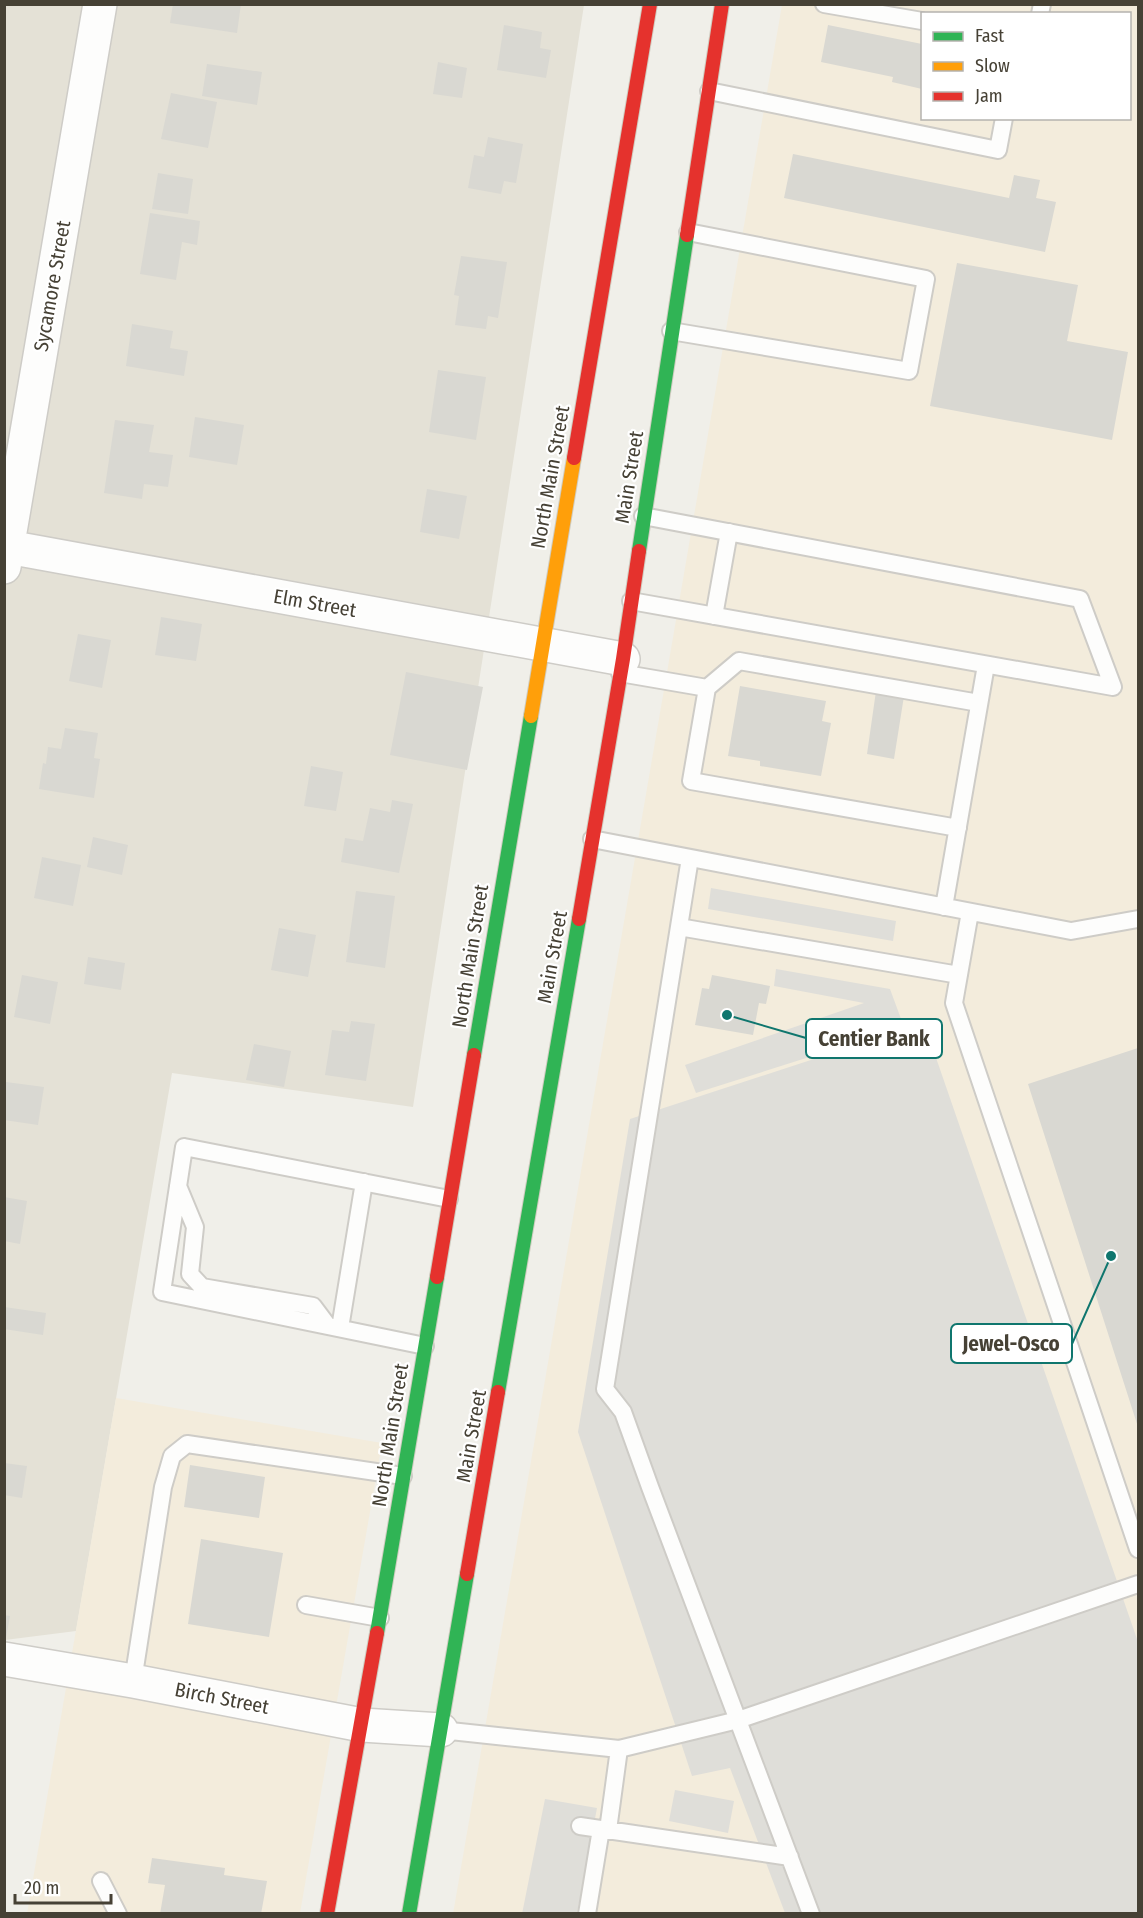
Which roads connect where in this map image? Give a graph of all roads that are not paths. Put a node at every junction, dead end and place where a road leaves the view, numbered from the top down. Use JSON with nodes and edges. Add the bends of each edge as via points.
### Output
{"nodes":[{"id":1,"x":100,"y":4,"type":"edge"},
{"id":2,"x":650,"y":4,"type":"edge"},
{"id":3,"x":722,"y":4,"type":"edge"},
{"id":4,"x":824,"y":4,"type":"edge"},
{"id":5,"x":921,"y":21,"type":"edge"},
{"id":6,"x":709,"y":91,"type":"junction"},
{"id":7,"x":1004,"y":120,"type":"edge"},
{"id":8,"x":688,"y":232,"type":"junction"},
{"id":9,"x":671,"y":331,"type":"junction"},
{"id":10,"x":643,"y":516,"type":"junction"},
{"id":11,"x":729,"y":532,"type":"junction"},
{"id":12,"x":6,"y":557,"type":"edge"},
{"id":13,"x":631,"y":601,"type":"junction"},
{"id":14,"x":714,"y":616,"type":"junction"},
{"id":15,"x":542,"y":644,"type":"junction"},
{"id":16,"x":986,"y":665,"type":"junction"},
{"id":17,"x":621,"y":666,"type":"junction"},
{"id":18,"x":707,"y":688,"type":"junction"},
{"id":19,"x":980,"y":703,"type":"junction"},
{"id":20,"x":958,"y":828,"type":"junction"},
{"id":21,"x":592,"y":838,"type":"junction"},
{"id":22,"x":690,"y":858,"type":"junction"},
{"id":23,"x":944,"y":907,"type":"junction"},
{"id":24,"x":970,"y":912,"type":"junction"},
{"id":25,"x":1138,"y":919,"type":"edge"},
{"id":26,"x":679,"y":927,"type":"junction"},
{"id":27,"x":959,"y":975,"type":"junction"},
{"id":28,"x":364,"y":1182,"type":"junction"},
{"id":29,"x":178,"y":1185,"type":"junction"},
{"id":30,"x":449,"y":1199,"type":"junction"},
{"id":31,"x":334,"y":1327,"type":"junction"},
{"id":32,"x":424,"y":1347,"type":"junction"},
{"id":33,"x":403,"y":1476,"type":"junction"},
{"id":34,"x":1138,"y":1549,"type":"edge"},
{"id":35,"x":1138,"y":1584,"type":"edge"},
{"id":36,"x":306,"y":1605,"type":"dead end"},
{"id":37,"x":380,"y":1618,"type":"junction"},
{"id":38,"x":4,"y":1659,"type":"edge"},
{"id":39,"x":133,"y":1681,"type":"junction"},
{"id":40,"x":738,"y":1720,"type":"junction"},
{"id":41,"x":362,"y":1725,"type":"junction"},
{"id":42,"x":441,"y":1730,"type":"junction"},
{"id":43,"x":619,"y":1749,"type":"junction"},
{"id":44,"x":580,"y":1826,"type":"dead end"},
{"id":45,"x":604,"y":1830,"type":"junction"},
{"id":46,"x":790,"y":1857,"type":"junction"},
{"id":47,"x":101,"y":1881,"type":"dead end"},
{"id":48,"x":118,"y":1914,"type":"edge"},
{"id":49,"x":327,"y":1914,"type":"edge"},
{"id":50,"x":410,"y":1914,"type":"edge"},
{"id":51,"x":587,"y":1914,"type":"edge"},
{"id":52,"x":811,"y":1914,"type":"edge"}],
"edges":[{"from":1,"to":12,"type":"street","name":"Sycamore Street"},
{"from":2,"to":15,"type":"street","name":"North Main Street"},
{"from":3,"to":6,"type":"street","name":"Main Street"},
{"from":4,"to":5,"type":"lane"},
{"from":6,"to":7,"type":"lane","via":[[998,150]]},
{"from":6,"to":8,"type":"street","name":"Main Street"},
{"from":8,"to":9,"type":"street","name":"Main Street"},
{"from":8,"to":9,"type":"lane","via":[[926,279],[909,370]]},
{"from":9,"to":10,"type":"street","name":"Main Street"},
{"from":10,"to":11,"type":"lane"},
{"from":10,"to":13,"type":"street","name":"Main Street"},
{"from":11,"to":14,"type":"lane"},
{"from":11,"to":16,"type":"lane","via":[[1080,599],[1113,687]]},
{"from":12,"to":15,"type":"street","name":"Elm Street"},
{"from":13,"to":14,"type":"lane"},
{"from":13,"to":17,"type":"street","name":"Main Street"},
{"from":14,"to":16,"type":"lane"},
{"from":15,"to":17,"type":"street","name":"Elm Street"},
{"from":15,"to":30,"type":"street","name":"North Main Street"},
{"from":16,"to":19,"type":"lane"},
{"from":17,"to":18,"type":"lane"},
{"from":17,"to":21,"type":"street","name":"Main Street"},
{"from":18,"to":19,"type":"lane","via":[[739,661]]},
{"from":18,"to":20,"type":"lane","via":[[691,781]]},
{"from":19,"to":20,"type":"lane"},
{"from":20,"to":23,"type":"lane"},
{"from":21,"to":22,"type":"lane"},
{"from":21,"to":42,"type":"street","name":"Main Street"},
{"from":22,"to":23,"type":"lane"},
{"from":22,"to":26,"type":"lane"},
{"from":23,"to":24,"type":"lane"},
{"from":24,"to":25,"type":"lane","via":[[1071,931]]},
{"from":24,"to":27,"type":"lane"},
{"from":26,"to":27,"type":"lane"},
{"from":26,"to":40,"type":"lane","via":[[605,1389],[623,1412]]},
{"from":27,"to":34,"type":"lane","via":[[954,1003]]},
{"from":28,"to":29,"type":"lane","via":[[184,1147]]},
{"from":28,"to":30,"type":"lane"},
{"from":28,"to":31,"type":"lane"},
{"from":29,"to":31,"type":"lane","via":[[195,1227],[190,1274],[202,1287],[313,1306]]},
{"from":29,"to":31,"type":"lane","via":[[162,1292]]},
{"from":30,"to":32,"type":"street","name":"North Main Street"},
{"from":31,"to":32,"type":"lane"},
{"from":32,"to":33,"type":"street","name":"North Main Street"},
{"from":33,"to":37,"type":"street","name":"North Main Street"},
{"from":33,"to":39,"type":"lane","via":[[188,1444],[172,1456],[163,1487]]},
{"from":35,"to":40,"type":"lane"},
{"from":36,"to":37,"type":"lane"},
{"from":37,"to":41,"type":"street","name":"North Main Street"},
{"from":38,"to":39,"type":"street","name":"Birch Street"},
{"from":39,"to":41,"type":"street","name":"Birch Street"},
{"from":40,"to":43,"type":"lane"},
{"from":40,"to":46,"type":"lane"},
{"from":41,"to":42,"type":"street","name":"Birch Street"},
{"from":41,"to":49,"type":"street","name":"North Main Street"},
{"from":42,"to":43,"type":"lane"},
{"from":42,"to":50,"type":"street","name":"Main Street"},
{"from":43,"to":45,"type":"lane"},
{"from":44,"to":45,"type":"lane"},
{"from":45,"to":46,"type":"lane"},
{"from":45,"to":51,"type":"lane"},
{"from":46,"to":52,"type":"lane"},
{"from":47,"to":48,"type":"lane"}]}
